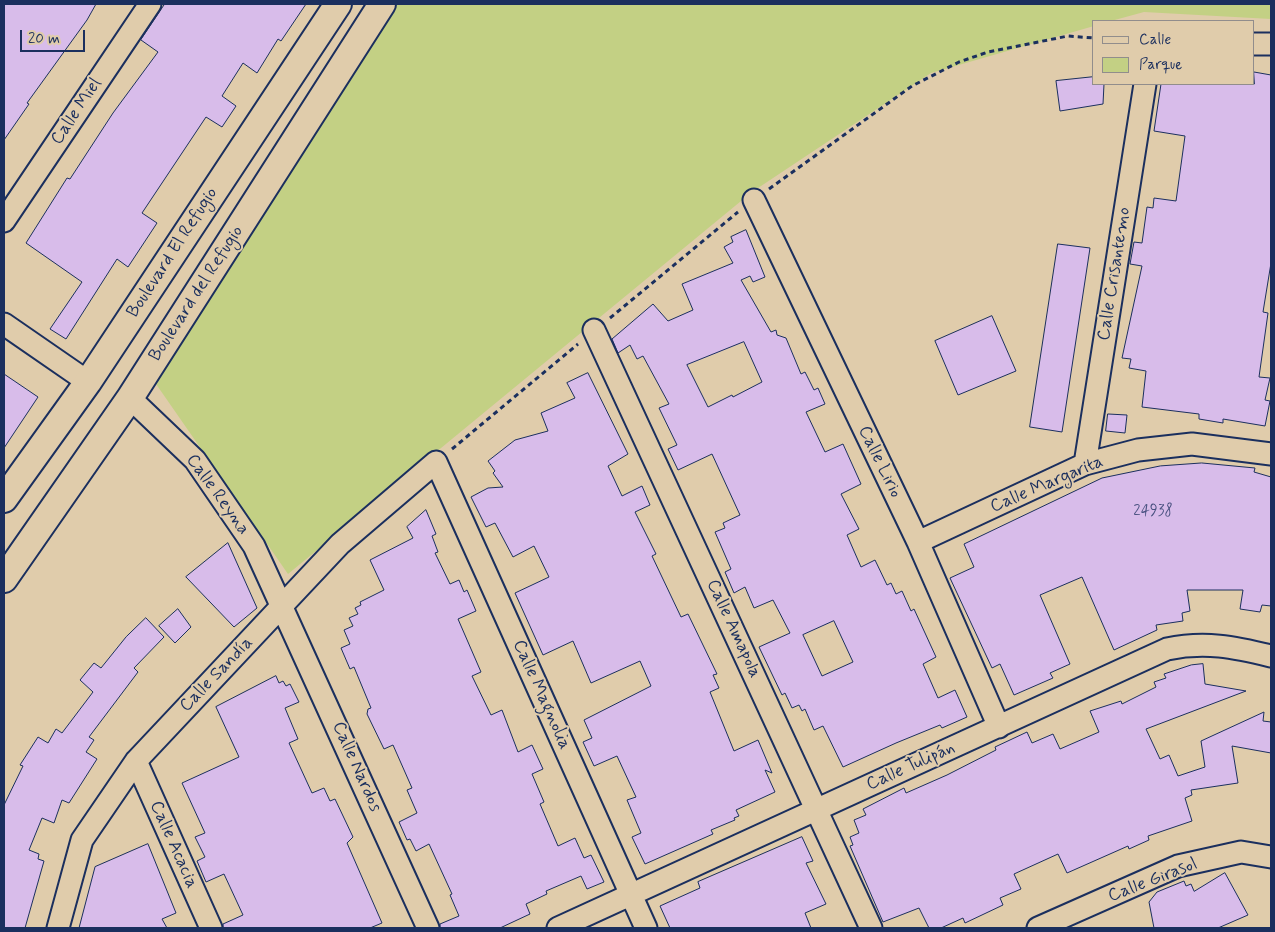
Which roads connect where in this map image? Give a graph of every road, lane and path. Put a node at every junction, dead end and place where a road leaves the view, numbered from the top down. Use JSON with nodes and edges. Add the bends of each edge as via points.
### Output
{"nodes":[{"id":1,"x":150,"y":4,"type":"edge"},
{"id":2,"x":338,"y":4,"type":"edge"},
{"id":3,"x":382,"y":4,"type":"edge"},
{"id":4,"x":1092,"y":38,"type":"edge"},
{"id":5,"x":1255,"y":44,"type":"edge"},
{"id":6,"x":1271,"y":44,"type":"edge"},
{"id":7,"x":1145,"y":85,"type":"edge"},
{"id":8,"x":754,"y":200,"type":"joint"},
{"id":9,"x":4,"y":221,"type":"edge"},
{"id":10,"x":4,"y":324,"type":"edge"},
{"id":11,"x":594,"y":330,"type":"dead end"},
{"id":12,"x":88,"y":382,"type":"junction"},
{"id":13,"x":130,"y":398,"type":"junction"},
{"id":14,"x":1271,"y":454,"type":"edge"},
{"id":15,"x":436,"y":462,"type":"joint"},
{"id":16,"x":1085,"y":464,"type":"junction"},
{"id":17,"x":4,"y":499,"type":"edge"},
{"id":18,"x":918,"y":542,"type":"junction"},
{"id":19,"x":4,"y":578,"type":"edge"},
{"id":20,"x":283,"y":607,"type":"junction"},
{"id":21,"x":1271,"y":656,"type":"edge"},
{"id":22,"x":999,"y":728,"type":"junction"},
{"id":23,"x":136,"y":761,"type":"junction"},
{"id":24,"x":816,"y":809,"type":"junction"},
{"id":25,"x":1271,"y":857,"type":"edge"},
{"id":26,"x":630,"y":894,"type":"junction"},
{"id":27,"x":58,"y":928,"type":"edge"},
{"id":28,"x":211,"y":928,"type":"edge"},
{"id":29,"x":428,"y":928,"type":"edge"},
{"id":30,"x":558,"y":928,"type":"edge"},
{"id":31,"x":646,"y":928,"type":"edge"},
{"id":32,"x":871,"y":928,"type":"edge"},
{"id":33,"x":1038,"y":928,"type":"edge"}],
"edges":[{"from":1,"to":9,"type":"street","name":"Calle Miel"},
{"from":2,"to":12,"type":"main road","name":"Boulevard El Refugio"},
{"from":3,"to":13,"type":"main road","name":"Boulevard del Refugio"},
{"from":4,"to":8,"type":"path","via":[[1068,36],[988,52],[959,62],[912,86]]},
{"from":5,"to":6,"type":"street"},
{"from":7,"to":16,"type":"street","name":"Calle Crisantemo"},
{"from":8,"to":18,"type":"street","name":"Calle Lirio"},
{"from":10,"to":12,"type":"street"},
{"from":11,"to":24,"type":"street","name":"Calle Amapola"},
{"from":12,"to":17,"type":"main road","name":"Boulevard El Refugio"},
{"from":13,"to":19,"type":"main road","name":"Boulevard del Refugio"},
{"from":13,"to":20,"type":"street","name":"Calle Reyna","via":[[195,460],[254,546]]},
{"from":14,"to":16,"type":"street","name":"Calle Margarita","via":[[1192,444],[1138,450]]},
{"from":15,"to":20,"type":"street","name":"Calle Sandía","via":[[340,544]]},
{"from":15,"to":26,"type":"street","name":"Calle Magnolia"},
{"from":16,"to":18,"type":"street","name":"Calle Margarita"},
{"from":18,"to":22,"type":"street","name":"Calle Lirio"},
{"from":20,"to":23,"type":"street","name":"Calle Sandía"},
{"from":20,"to":29,"type":"street","name":"Calle Nardos"},
{"from":21,"to":22,"type":"street","name":"Calle Tulipán","via":[[1226,646],[1191,644],[1167,649]]},
{"from":22,"to":24,"type":"street","name":"Calle Tulipán"},
{"from":23,"to":27,"type":"street","name":"Calle Sandía","via":[[82,840]]},
{"from":23,"to":28,"type":"street","name":"Calle Acacia"},
{"from":24,"to":26,"type":"street","name":"Calle Tulipán"},
{"from":24,"to":32,"type":"street","name":"Calle Amapola"},
{"from":25,"to":33,"type":"street","name":"Calle Girasol","via":[[1241,852],[1178,866]]},
{"from":26,"to":30,"type":"street","name":"Calle Tulipán"},
{"from":26,"to":31,"type":"street","name":"Calle Magnolia"}]}
